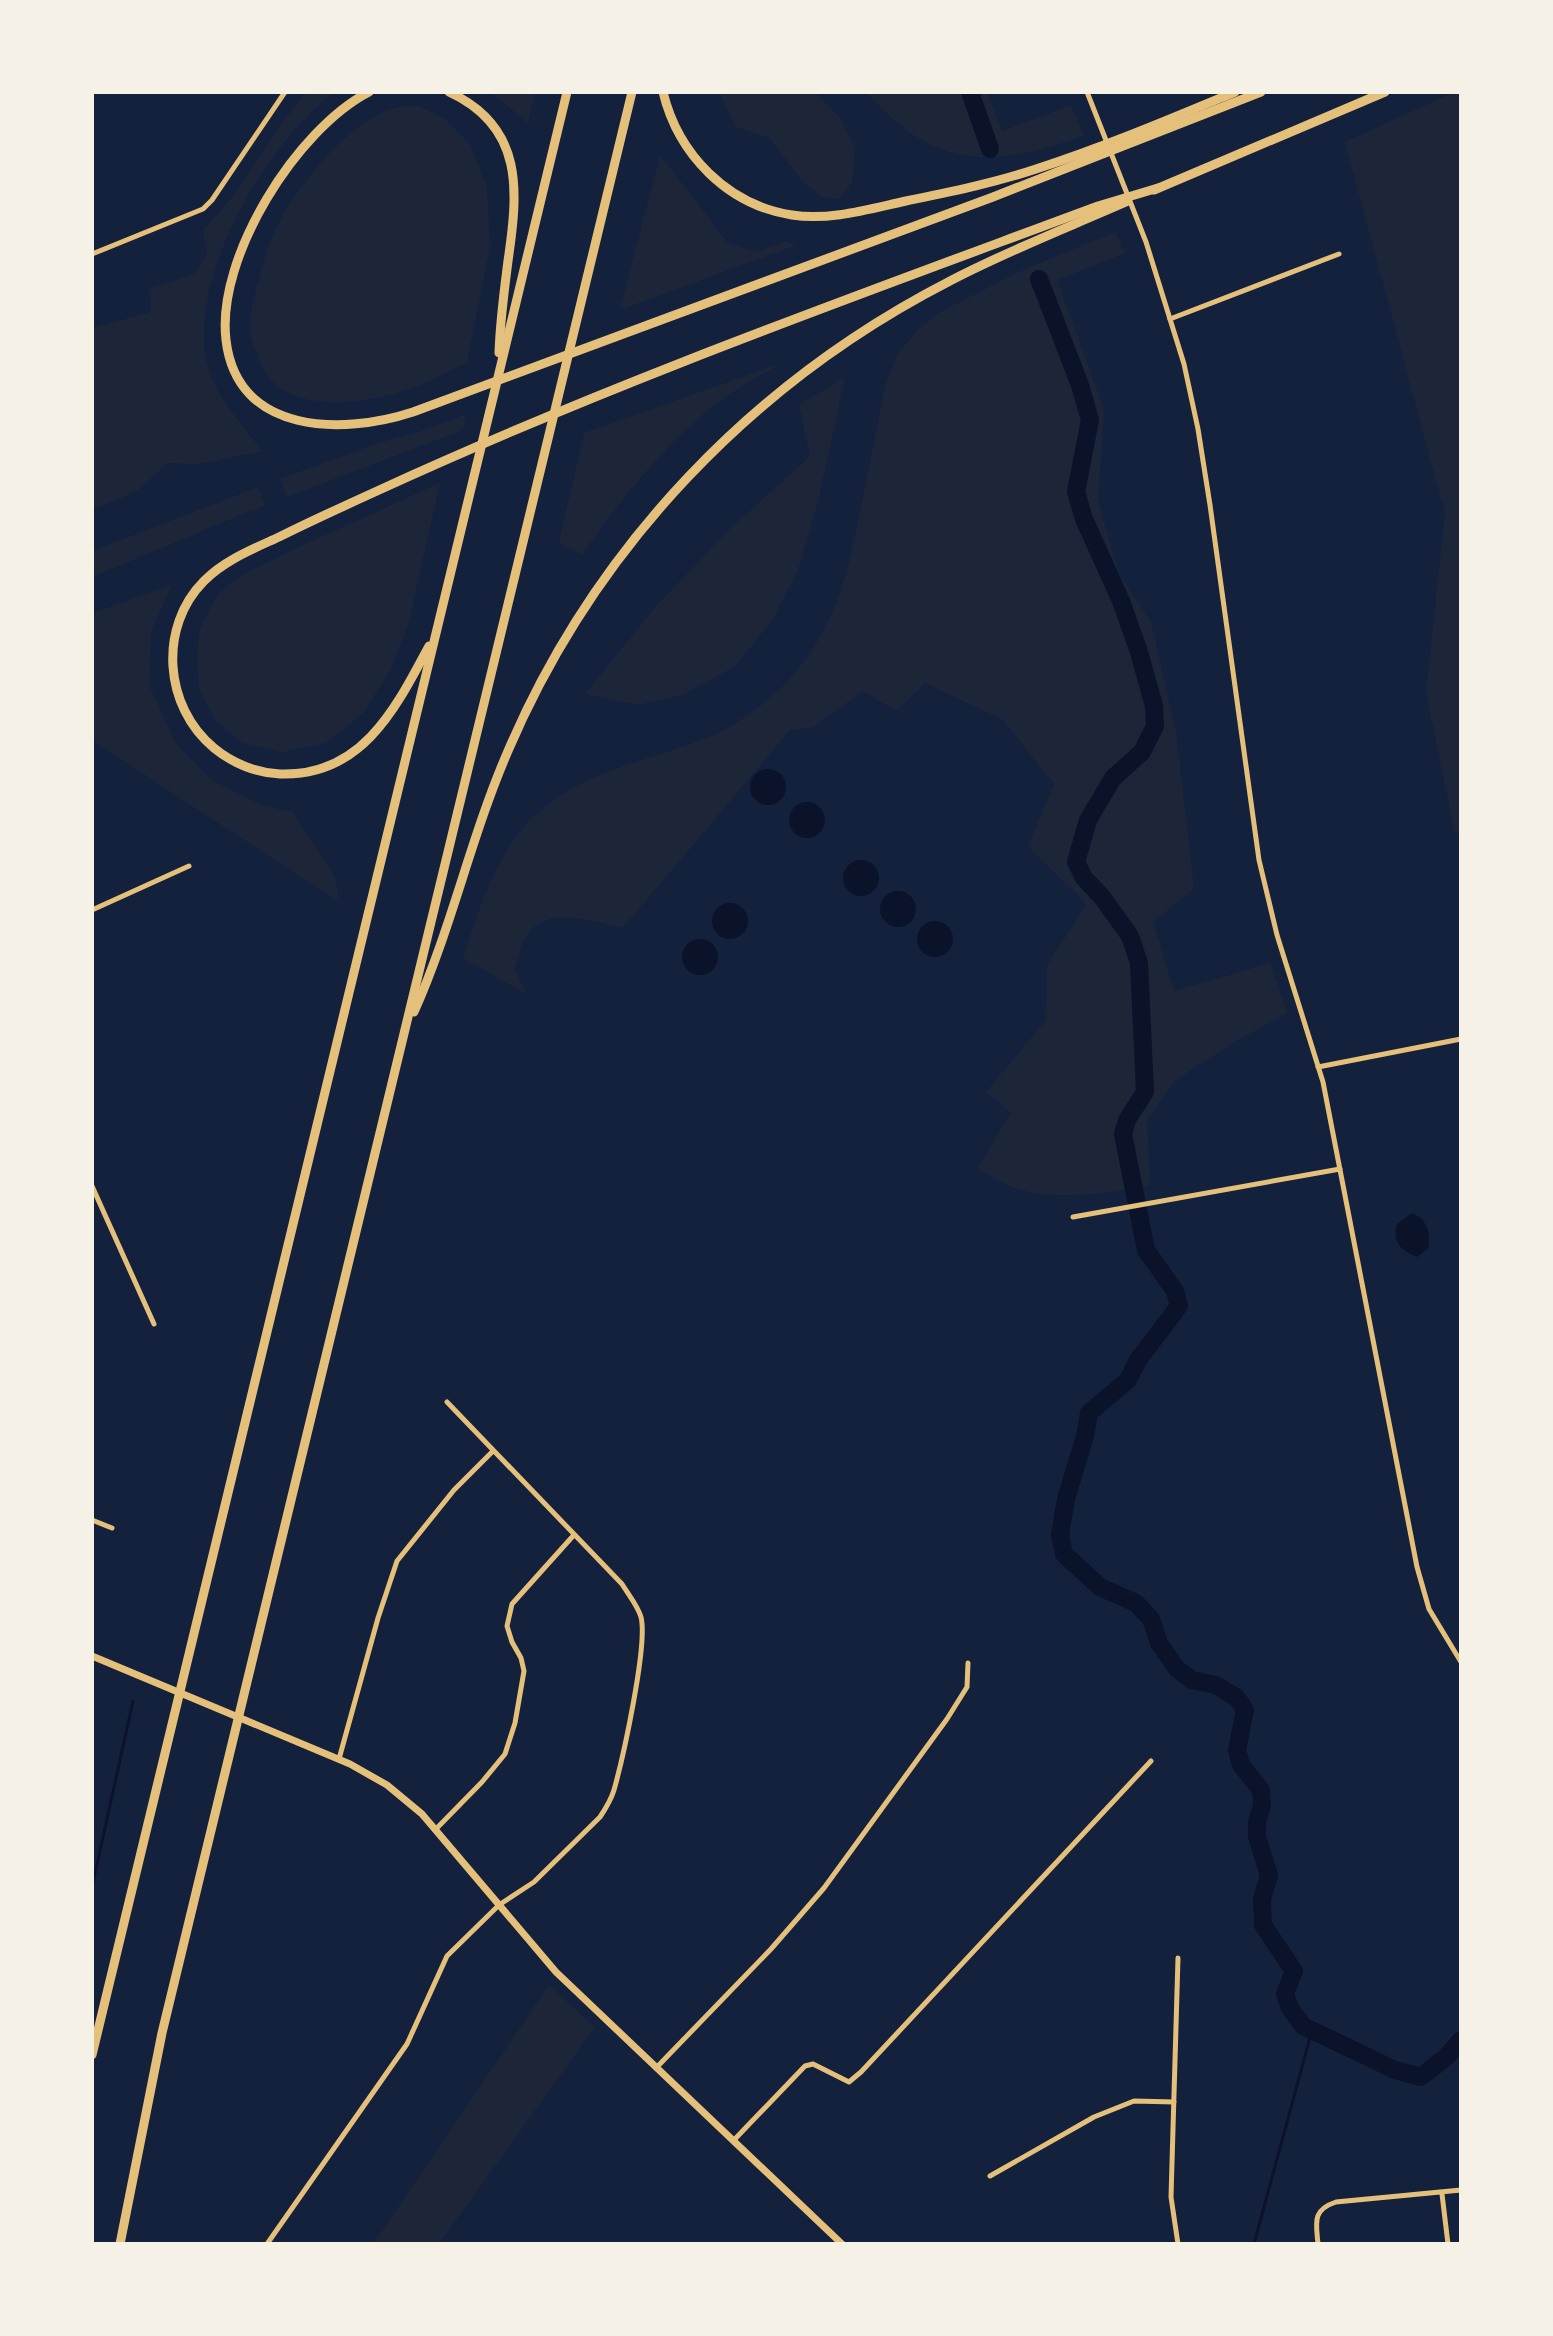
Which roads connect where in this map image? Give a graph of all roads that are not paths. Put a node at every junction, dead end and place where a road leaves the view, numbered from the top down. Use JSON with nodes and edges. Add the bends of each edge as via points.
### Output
{"nodes":[{"id":1,"x":285,"y":92,"type":"edge"},
{"id":2,"x":369,"y":92,"type":"edge"},
{"id":3,"x":449,"y":92,"type":"edge"},
{"id":4,"x":567,"y":92,"type":"edge"},
{"id":5,"x":632,"y":92,"type":"edge"},
{"id":6,"x":663,"y":92,"type":"edge"},
{"id":7,"x":1087,"y":92,"type":"edge"},
{"id":8,"x":1235,"y":92,"type":"edge"},
{"id":9,"x":1261,"y":92,"type":"edge"},
{"id":10,"x":1385,"y":92,"type":"edge"},
{"id":11,"x":1138,"y":136,"type":"junction"},
{"id":12,"x":1080,"y":159,"type":"junction"},
{"id":13,"x":1099,"y":210,"type":"junction"},
{"id":14,"x":92,"y":254,"type":"edge"},
{"id":15,"x":1339,"y":254,"type":"dead end"},
{"id":16,"x":1170,"y":319,"type":"junction"},
{"id":17,"x":498,"y":376,"type":"junction"},
{"id":18,"x":436,"y":632,"type":"junction"},
{"id":19,"x":189,"y":866,"type":"dead end"},
{"id":20,"x":92,"y":910,"type":"edge"},
{"id":21,"x":404,"y":1033,"type":"junction"},
{"id":22,"x":1461,"y":1039,"type":"edge"},
{"id":23,"x":1318,"y":1067,"type":"junction"},
{"id":24,"x":1340,"y":1169,"type":"junction"},
{"id":25,"x":92,"y":1186,"type":"edge"},
{"id":26,"x":1073,"y":1217,"type":"dead end"},
{"id":27,"x":154,"y":1324,"type":"dead end"},
{"id":28,"x":447,"y":1402,"type":"dead end"},
{"id":29,"x":493,"y":1451,"type":"junction"},
{"id":30,"x":92,"y":1520,"type":"edge"},
{"id":31,"x":112,"y":1528,"type":"dead end"},
{"id":32,"x":573,"y":1536,"type":"junction"},
{"id":33,"x":92,"y":1656,"type":"edge"},
{"id":34,"x":1461,"y":1662,"type":"edge"},
{"id":35,"x":968,"y":1663,"type":"dead end"},
{"id":36,"x":339,"y":1759,"type":"junction"},
{"id":37,"x":1151,"y":1761,"type":"dead end"},
{"id":38,"x":435,"y":1830,"type":"junction"},
{"id":39,"x":499,"y":1905,"type":"junction"},
{"id":40,"x":1178,"y":1958,"type":"dead end"},
{"id":41,"x":92,"y":2055,"type":"edge"},
{"id":42,"x":656,"y":2068,"type":"junction"},
{"id":43,"x":1174,"y":2102,"type":"junction"},
{"id":44,"x":734,"y":2140,"type":"junction"},
{"id":45,"x":990,"y":2176,"type":"dead end"},
{"id":46,"x":1461,"y":2190,"type":"edge"},
{"id":47,"x":1442,"y":2194,"type":"junction"},
{"id":48,"x":120,"y":2244,"type":"edge"},
{"id":49,"x":267,"y":2244,"type":"edge"},
{"id":50,"x":842,"y":2244,"type":"edge"},
{"id":51,"x":1178,"y":2244,"type":"edge"},
{"id":52,"x":1318,"y":2244,"type":"edge"},
{"id":53,"x":1448,"y":2244,"type":"edge"}],
"edges":[{"from":1,"to":14,"type":"street","via":[[203,209]]},
{"from":2,"to":12,"type":"highway","via":[[340,111],[282,175],[261,208],[229,294],[229,357],[242,381],[259,401],[306,423],[378,422],[469,392]]},
{"from":3,"to":17,"type":"highway","via":[[472,106],[494,130],[515,178]]},
{"from":4,"to":17,"type":"highway"},
{"from":5,"to":21,"type":"highway"},
{"from":6,"to":12,"type":"highway","via":[[680,137],[715,179],[752,203],[793,216],[837,215]]},
{"from":7,"to":16,"type":"street"},
{"from":8,"to":11,"type":"highway"},
{"from":9,"to":11,"type":"highway"},
{"from":10,"to":13,"type":"highway"},
{"from":11,"to":12,"type":"highway"},
{"from":13,"to":18,"type":"highway","via":[[585,400],[247,552],[215,571],[190,598],[172,650],[176,689],[193,726],[222,755],[260,771],[311,772],[346,757],[375,732],[403,695]]},
{"from":13,"to":21,"type":"highway","via":[[949,281],[854,337],[739,426],[663,504],[576,620],[524,716],[483,815],[435,965]]},
{"from":15,"to":16,"type":"street"},
{"from":16,"to":23,"type":"street","via":[[1198,429],[1259,860]]},
{"from":17,"to":18,"type":"highway"},
{"from":18,"to":41,"type":"highway"},
{"from":19,"to":20,"type":"street"},
{"from":21,"to":48,"type":"highway","via":[[155,2068]]},
{"from":22,"to":23,"type":"street"},
{"from":23,"to":24,"type":"street"},
{"from":24,"to":26,"type":"street"},
{"from":24,"to":34,"type":"street","via":[[1417,1567],[1429,1609]]},
{"from":25,"to":27,"type":"street"},
{"from":28,"to":29,"type":"street"},
{"from":29,"to":32,"type":"street"},
{"from":29,"to":36,"type":"street","via":[[397,1561]]},
{"from":30,"to":31,"type":"street"},
{"from":32,"to":38,"type":"street","via":[[512,1604],[507,1626],[524,1671],[505,1754]]},
{"from":32,"to":39,"type":"street","via":[[622,1584],[640,1614],[639,1664],[620,1764],[609,1805],[600,1817],[534,1882]]},
{"from":33,"to":36,"type":"main road"},
{"from":35,"to":42,"type":"street","via":[[967,1687],[947,1719],[824,1888]]},
{"from":36,"to":38,"type":"main road","via":[[387,1785]]},
{"from":37,"to":44,"type":"street","via":[[861,2072],[849,2082],[813,2064],[805,2066]]},
{"from":38,"to":39,"type":"main road"},
{"from":39,"to":42,"type":"main road","via":[[556,1972]]},
{"from":39,"to":49,"type":"street","via":[[447,1956],[407,2044]]},
{"from":40,"to":43,"type":"street"},
{"from":42,"to":44,"type":"main road"},
{"from":43,"to":45,"type":"street","via":[[1134,2101],[1108,2111]]},
{"from":43,"to":51,"type":"street","via":[[1171,2197]]},
{"from":44,"to":50,"type":"main road"},
{"from":46,"to":47,"type":"street"},
{"from":47,"to":52,"type":"street","via":[[1336,2202],[1320,2210]]},
{"from":47,"to":53,"type":"street"}]}
